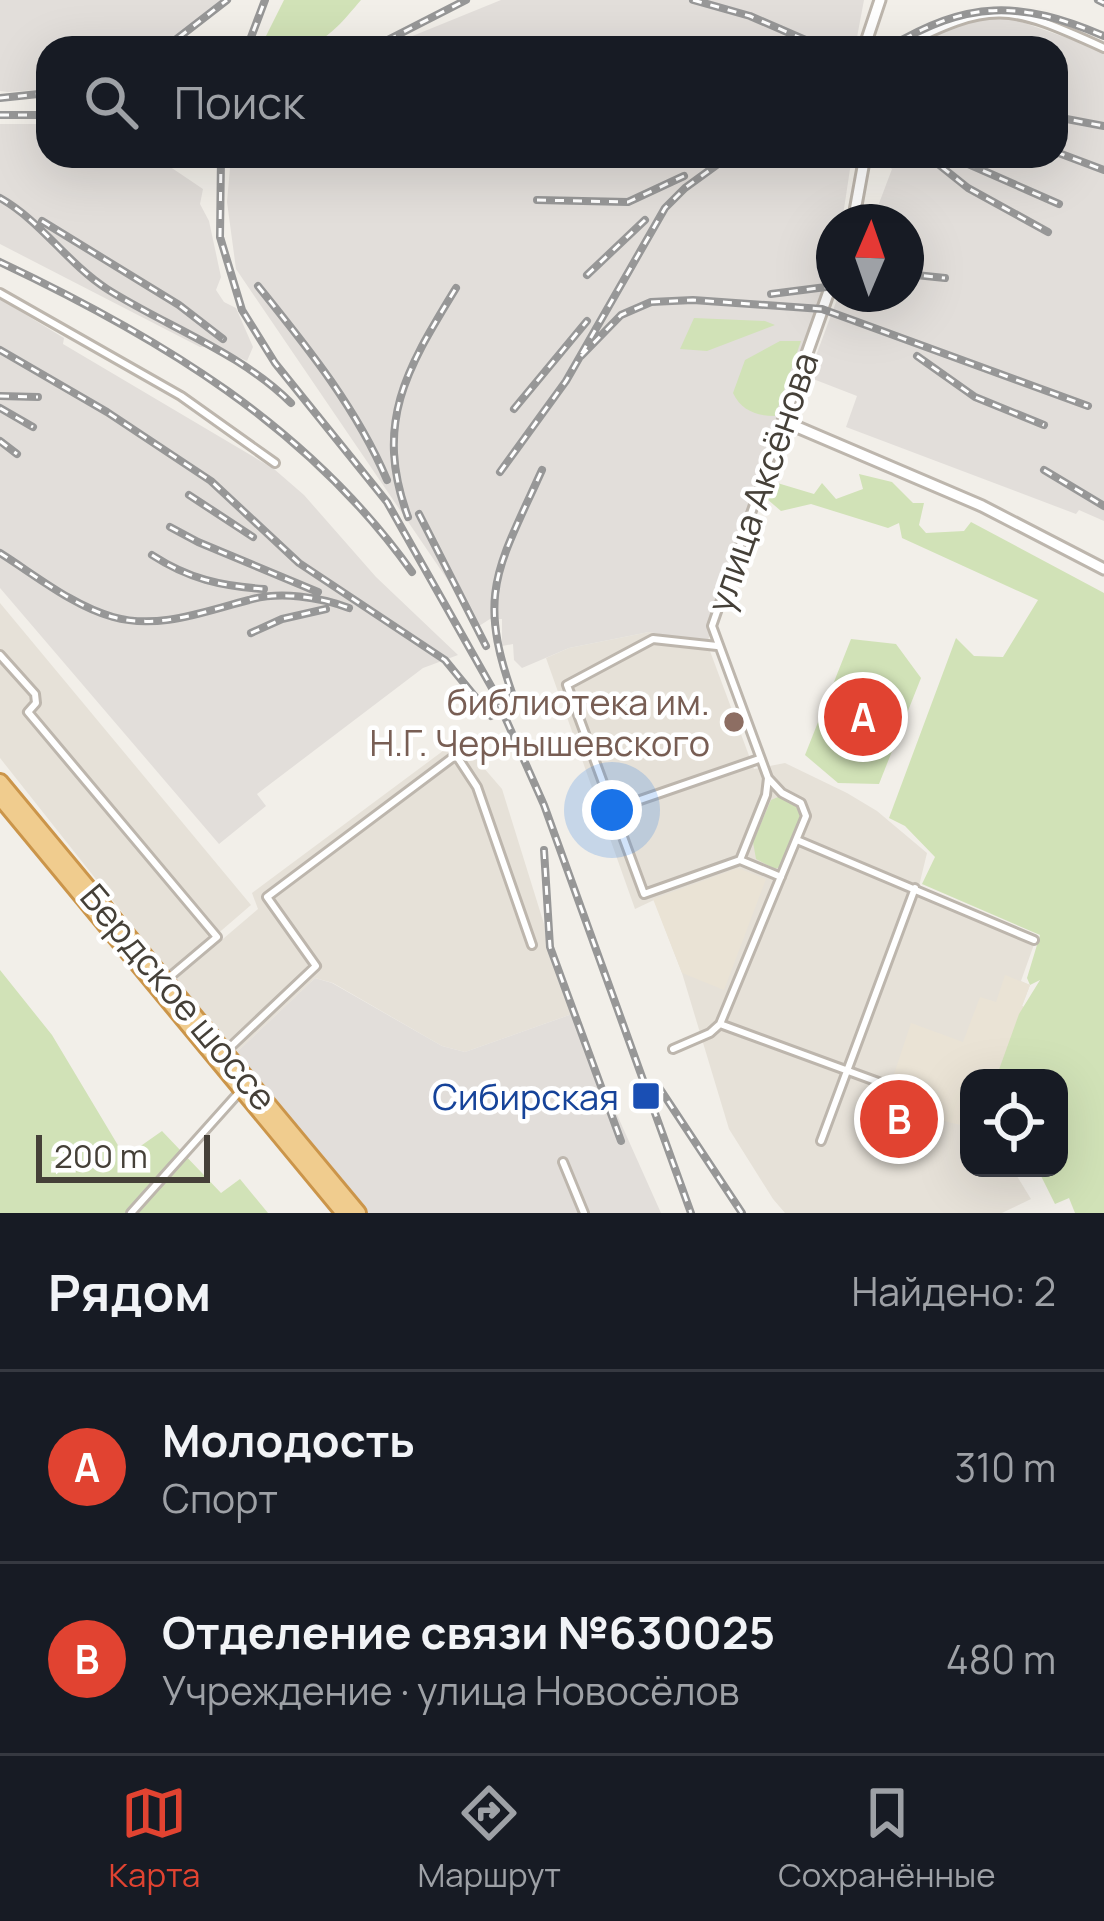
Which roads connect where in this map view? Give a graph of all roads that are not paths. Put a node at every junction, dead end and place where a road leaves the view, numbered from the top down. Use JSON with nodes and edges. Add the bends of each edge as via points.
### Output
{"nodes":[{"id":1,"x":880,"y":0,"type":"edge"},
{"id":2,"x":868,"y":36,"type":"edge"},
{"id":3,"x":919,"y":36,"type":"edge"},
{"id":4,"x":1104,"y":48,"type":"edge"},
{"id":5,"x":864,"y":168,"type":"edge"},
{"id":6,"x":857,"y":204,"type":"edge"},
{"id":7,"x":0,"y":293,"type":"edge"},
{"id":8,"x":822,"y":312,"type":"edge"},
{"id":9,"x":783,"y":421,"type":"junction"},
{"id":10,"x":275,"y":464,"type":"dead end"},
{"id":11,"x":1104,"y":568,"type":"edge"},
{"id":12,"x":717,"y":646,"type":"junction"},
{"id":13,"x":0,"y":655,"type":"edge"},
{"id":14,"x":759,"y":758,"type":"junction"},
{"id":15,"x":768,"y":778,"type":"junction"},
{"id":16,"x":0,"y":782,"type":"edge"},
{"id":17,"x":0,"y":797,"type":"edge"},
{"id":18,"x":611,"y":810,"type":"junction"},
{"id":19,"x":796,"y":840,"type":"junction"},
{"id":20,"x":740,"y":860,"type":"junction"},
{"id":21,"x":781,"y":877,"type":"junction"},
{"id":22,"x":915,"y":888,"type":"junction"},
{"id":23,"x":1034,"y":940,"type":"dead end"},
{"id":24,"x":532,"y":945,"type":"dead end"},
{"id":25,"x":166,"y":980,"type":"junction"},
{"id":26,"x":720,"y":1024,"type":"junction"},
{"id":27,"x":673,"y":1049,"type":"dead end"},
{"id":28,"x":220,"y":1056,"type":"junction"},
{"id":29,"x":848,"y":1069,"type":"junction"},
{"id":30,"x":245,"y":1086,"type":"junction"},
{"id":31,"x":911,"y":1094,"type":"dead end"},
{"id":32,"x":821,"y":1141,"type":"dead end"},
{"id":33,"x":563,"y":1162,"type":"dead end"},
{"id":34,"x":131,"y":1213,"type":"edge"},
{"id":35,"x":344,"y":1213,"type":"edge"},
{"id":36,"x":358,"y":1213,"type":"edge"},
{"id":37,"x":584,"y":1213,"type":"edge"}],
"edges":[{"from":1,"to":2,"type":"street"},
{"from":3,"to":4,"type":"street","via":[[991,8]]},
{"from":5,"to":6,"type":"street"},
{"from":7,"to":10,"type":"street","via":[[181,396]]},
{"from":8,"to":9,"type":"street","name":"улица Аксёнова"},
{"from":9,"to":11,"type":"street"},
{"from":9,"to":12,"type":"street","name":"улица Аксёнова","via":[[712,626]]},
{"from":12,"to":14,"type":"street","name":"улица Аксёнова"},
{"from":12,"to":18,"type":"street","via":[[653,638],[567,685]]},
{"from":13,"to":25,"type":"street","via":[[35,694],[28,712],[217,937]]},
{"from":14,"to":15,"type":"street","name":"улица Аксёнова"},
{"from":14,"to":18,"type":"street"},
{"from":15,"to":19,"type":"street","name":"улица Аксёнова","via":[[805,811]]},
{"from":15,"to":20,"type":"street"},
{"from":16,"to":25,"type":"highway","name":"Бердское шоссе"},
{"from":17,"to":28,"type":"highway","name":"Бердское шоссе"},
{"from":18,"to":20,"type":"street","via":[[644,894]]},
{"from":19,"to":21,"type":"street"},
{"from":19,"to":22,"type":"street"},
{"from":20,"to":21,"type":"street"},
{"from":21,"to":26,"type":"street"},
{"from":22,"to":23,"type":"street"},
{"from":22,"to":29,"type":"street"},
{"from":24,"to":28,"type":"street","via":[[477,787],[456,755],[267,897],[316,966]]},
{"from":25,"to":28,"type":"highway","name":"Бердское шоссе"},
{"from":26,"to":27,"type":"street"},
{"from":26,"to":29,"type":"street"},
{"from":28,"to":30,"type":"highway","name":"Бердское шоссе"},
{"from":29,"to":31,"type":"street"},
{"from":29,"to":32,"type":"street"},
{"from":30,"to":34,"type":"street"},
{"from":30,"to":35,"type":"highway","name":"Бердское шоссе"},
{"from":30,"to":36,"type":"highway","name":"Бердское шоссе"},
{"from":33,"to":37,"type":"street"}]}
